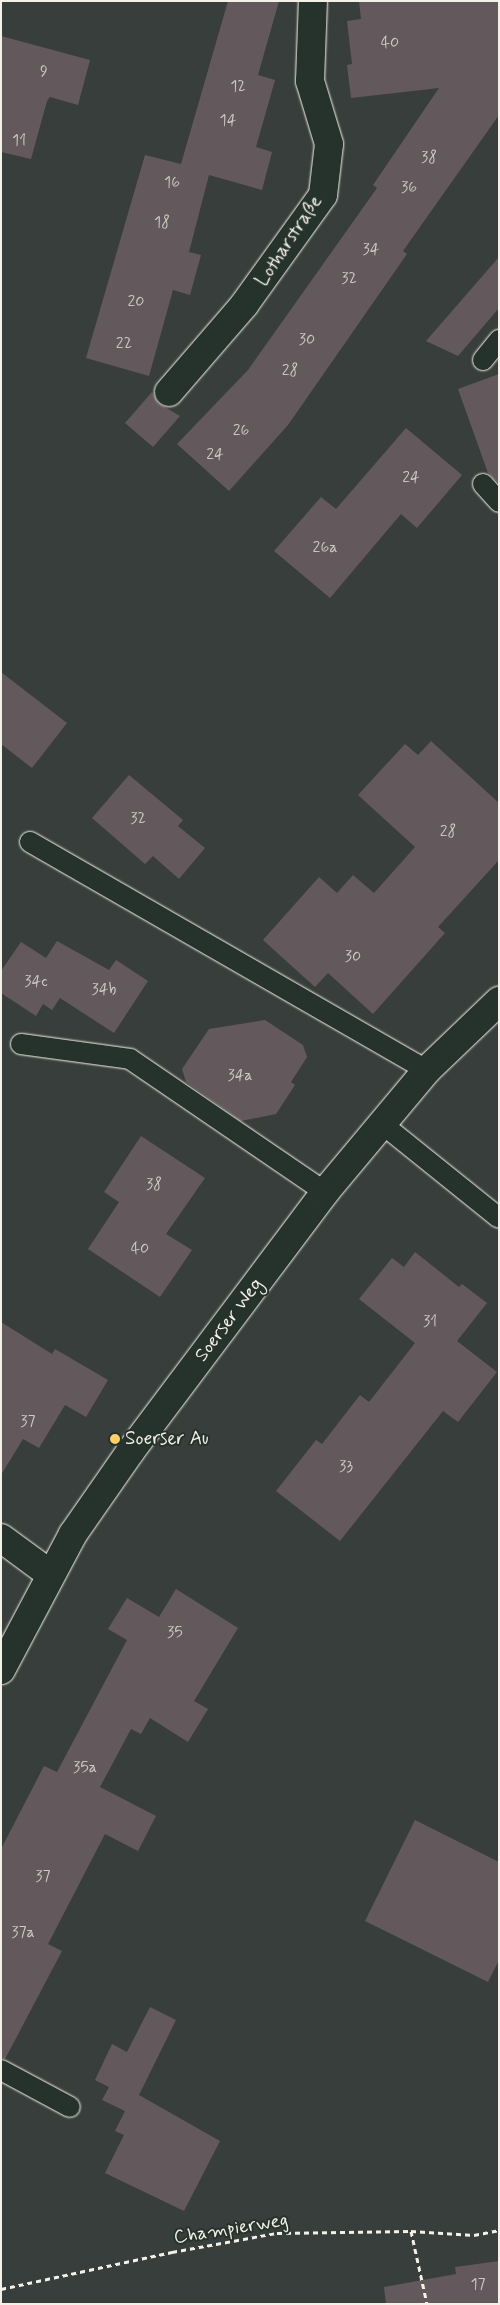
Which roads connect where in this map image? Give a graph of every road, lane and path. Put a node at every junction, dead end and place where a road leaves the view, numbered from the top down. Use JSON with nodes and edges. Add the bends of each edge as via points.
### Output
{"nodes":[{"id":1,"x":313,"y":1,"type":"edge"},
{"id":2,"x":499,"y":340,"type":"edge"},
{"id":3,"x":483,"y":360,"type":"dead end"},
{"id":4,"x":168,"y":392,"type":"dead end"},
{"id":5,"x":484,"y":484,"type":"dead end"},
{"id":6,"x":499,"y":502,"type":"edge"},
{"id":7,"x":30,"y":842,"type":"dead end"},
{"id":8,"x":499,"y":1001,"type":"edge"},
{"id":9,"x":22,"y":1044,"type":"dead end"},
{"id":10,"x":427,"y":1070,"type":"junction"},
{"id":11,"x":381,"y":1123,"type":"junction"},
{"id":12,"x":325,"y":1192,"type":"junction"},
{"id":13,"x":499,"y":1218,"type":"edge"},
{"id":14,"x":1,"y":1538,"type":"edge"},
{"id":15,"x":50,"y":1574,"type":"junction"},
{"id":16,"x":1,"y":1670,"type":"edge"},
{"id":17,"x":1,"y":2070,"type":"edge"},
{"id":18,"x":70,"y":2107,"type":"dead end"},
{"id":19,"x":499,"y":2230,"type":"edge"},
{"id":20,"x":411,"y":2231,"type":"junction"},
{"id":21,"x":1,"y":2289,"type":"edge"},
{"id":22,"x":427,"y":2304,"type":"edge"}],
"edges":[{"from":1,"to":4,"type":"street","name":"Lotharstraße","via":[[310,81],[329,144],[322,195],[244,305]]},
{"from":2,"to":3,"type":"lane"},
{"from":5,"to":6,"type":"lane"},
{"from":7,"to":10,"type":"lane"},
{"from":8,"to":10,"type":"street","name":"Soerser Weg"},
{"from":9,"to":12,"type":"lane","via":[[130,1059]]},
{"from":10,"to":11,"type":"street","name":"Soerser Weg"},
{"from":11,"to":12,"type":"street","name":"Soerser Weg"},
{"from":11,"to":13,"type":"lane"},
{"from":12,"to":15,"type":"street","name":"Soerser Weg","via":[[130,1452],[73,1534]]},
{"from":14,"to":15,"type":"street"},
{"from":15,"to":16,"type":"street","name":"Soerser Weg"},
{"from":17,"to":18,"type":"lane"},
{"from":19,"to":20,"type":"path","name":"Champierweg","via":[[474,2235]]},
{"from":20,"to":21,"type":"path","name":"Champierweg","via":[[277,2233]]},
{"from":20,"to":22,"type":"path"}]}
